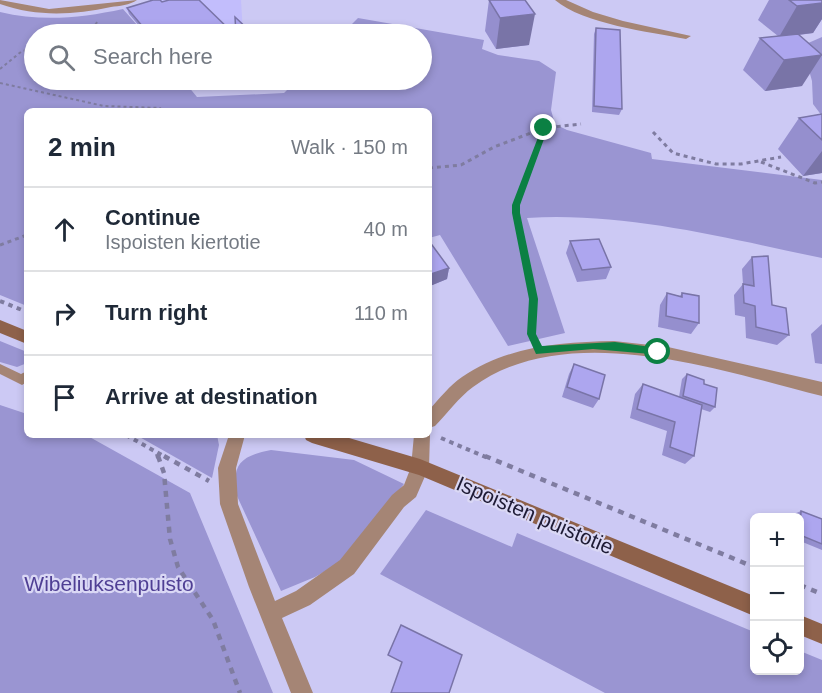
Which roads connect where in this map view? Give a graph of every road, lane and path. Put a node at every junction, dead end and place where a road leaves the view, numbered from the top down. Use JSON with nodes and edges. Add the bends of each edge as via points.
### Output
{"nodes":[{"id":1,"x":133,"y":0,"type":"edge"},
{"id":2,"x":559,"y":0,"type":"edge"},
{"id":3,"x":0,"y":1,"type":"edge"},
{"id":4,"x":687,"y":36,"type":"dead end"},
{"id":5,"x":24,"y":51,"type":"edge"},
{"id":6,"x":0,"y":69,"type":"edge"},
{"id":7,"x":0,"y":82,"type":"edge"},
{"id":8,"x":24,"y":88,"type":"edge"},
{"id":9,"x":35,"y":90,"type":"edge"},
{"id":10,"x":160,"y":108,"type":"edge"},
{"id":11,"x":581,"y":124,"type":"dead end"},
{"id":12,"x":544,"y":128,"type":"junction"},
{"id":13,"x":653,"y":132,"type":"dead end"},
{"id":14,"x":781,"y":157,"type":"dead end"},
{"id":15,"x":759,"y":161,"type":"junction"},
{"id":16,"x":432,"y":168,"type":"edge"},
{"id":17,"x":822,"y":182,"type":"edge"},
{"id":18,"x":24,"y":236,"type":"edge"},
{"id":19,"x":0,"y":245,"type":"edge"},
{"id":20,"x":0,"y":301,"type":"edge"},
{"id":21,"x":24,"y":311,"type":"edge"},
{"id":22,"x":0,"y":326,"type":"edge"},
{"id":23,"x":24,"y":337,"type":"edge"},
{"id":24,"x":539,"y":351,"type":"junction"},
{"id":25,"x":0,"y":369,"type":"edge"},
{"id":26,"x":24,"y":378,"type":"edge"},
{"id":27,"x":822,"y":389,"type":"edge"},
{"id":28,"x":432,"y":418,"type":"edge"},
{"id":29,"x":131,"y":438,"type":"edge"},
{"id":30,"x":236,"y":438,"type":"edge"},
{"id":31,"x":322,"y":438,"type":"edge"},
{"id":32,"x":422,"y":438,"type":"edge"},
{"id":33,"x":440,"y":438,"type":"dead end"},
{"id":34,"x":157,"y":454,"type":"junction"},
{"id":35,"x":420,"y":467,"type":"junction"},
{"id":36,"x":227,"y":490,"type":"junction"},
{"id":37,"x":750,"y":565,"type":"edge"},
{"id":38,"x":804,"y":587,"type":"edge"},
{"id":39,"x":822,"y":594,"type":"edge"},
{"id":40,"x":750,"y":604,"type":"edge"},
{"id":41,"x":271,"y":613,"type":"junction"},
{"id":42,"x":804,"y":627,"type":"edge"},
{"id":43,"x":822,"y":634,"type":"edge"},
{"id":44,"x":240,"y":693,"type":"edge"},
{"id":45,"x":302,"y":693,"type":"edge"}],
"edges":[{"from":1,"to":3,"type":"street","via":[[98,8],[55,11],[27,9]]},
{"from":2,"to":4,"type":"street","via":[[597,17]]},
{"from":5,"to":6,"type":"path"},
{"from":7,"to":8,"type":"path"},
{"from":9,"to":10,"type":"path","via":[[104,106]]},
{"from":11,"to":12,"type":"path"},
{"from":12,"to":16,"type":"path","via":[[494,147],[461,165]]},
{"from":12,"to":24,"type":"path","via":[[516,205],[534,299],[532,334]]},
{"from":13,"to":15,"type":"path","via":[[673,153],[716,164]]},
{"from":14,"to":15,"type":"path"},
{"from":15,"to":17,"type":"path","via":[[815,183]]},
{"from":18,"to":19,"type":"path"},
{"from":20,"to":21,"type":"path"},
{"from":22,"to":23,"type":"main road"},
{"from":24,"to":27,"type":"street","via":[[593,345],[636,348]]},
{"from":24,"to":28,"type":"street","via":[[478,376],[453,394]]},
{"from":25,"to":26,"type":"lane"},
{"from":29,"to":34,"type":"path"},
{"from":30,"to":36,"type":"street","via":[[227,468]]},
{"from":31,"to":35,"type":"main road","name":"Ispoisten puistotie"},
{"from":32,"to":35,"type":"street"},
{"from":33,"to":37,"type":"path"},
{"from":34,"to":36,"type":"path"},
{"from":34,"to":44,"type":"path","via":[[164,473],[170,539],[178,567],[213,620]]},
{"from":35,"to":40,"type":"main road","name":"Ispoisten puistotie"},
{"from":35,"to":41,"type":"street","via":[[410,491],[347,567],[303,598]]},
{"from":36,"to":41,"type":"street"},
{"from":38,"to":39,"type":"path"},
{"from":41,"to":45,"type":"street"},
{"from":42,"to":43,"type":"main road"}]}
